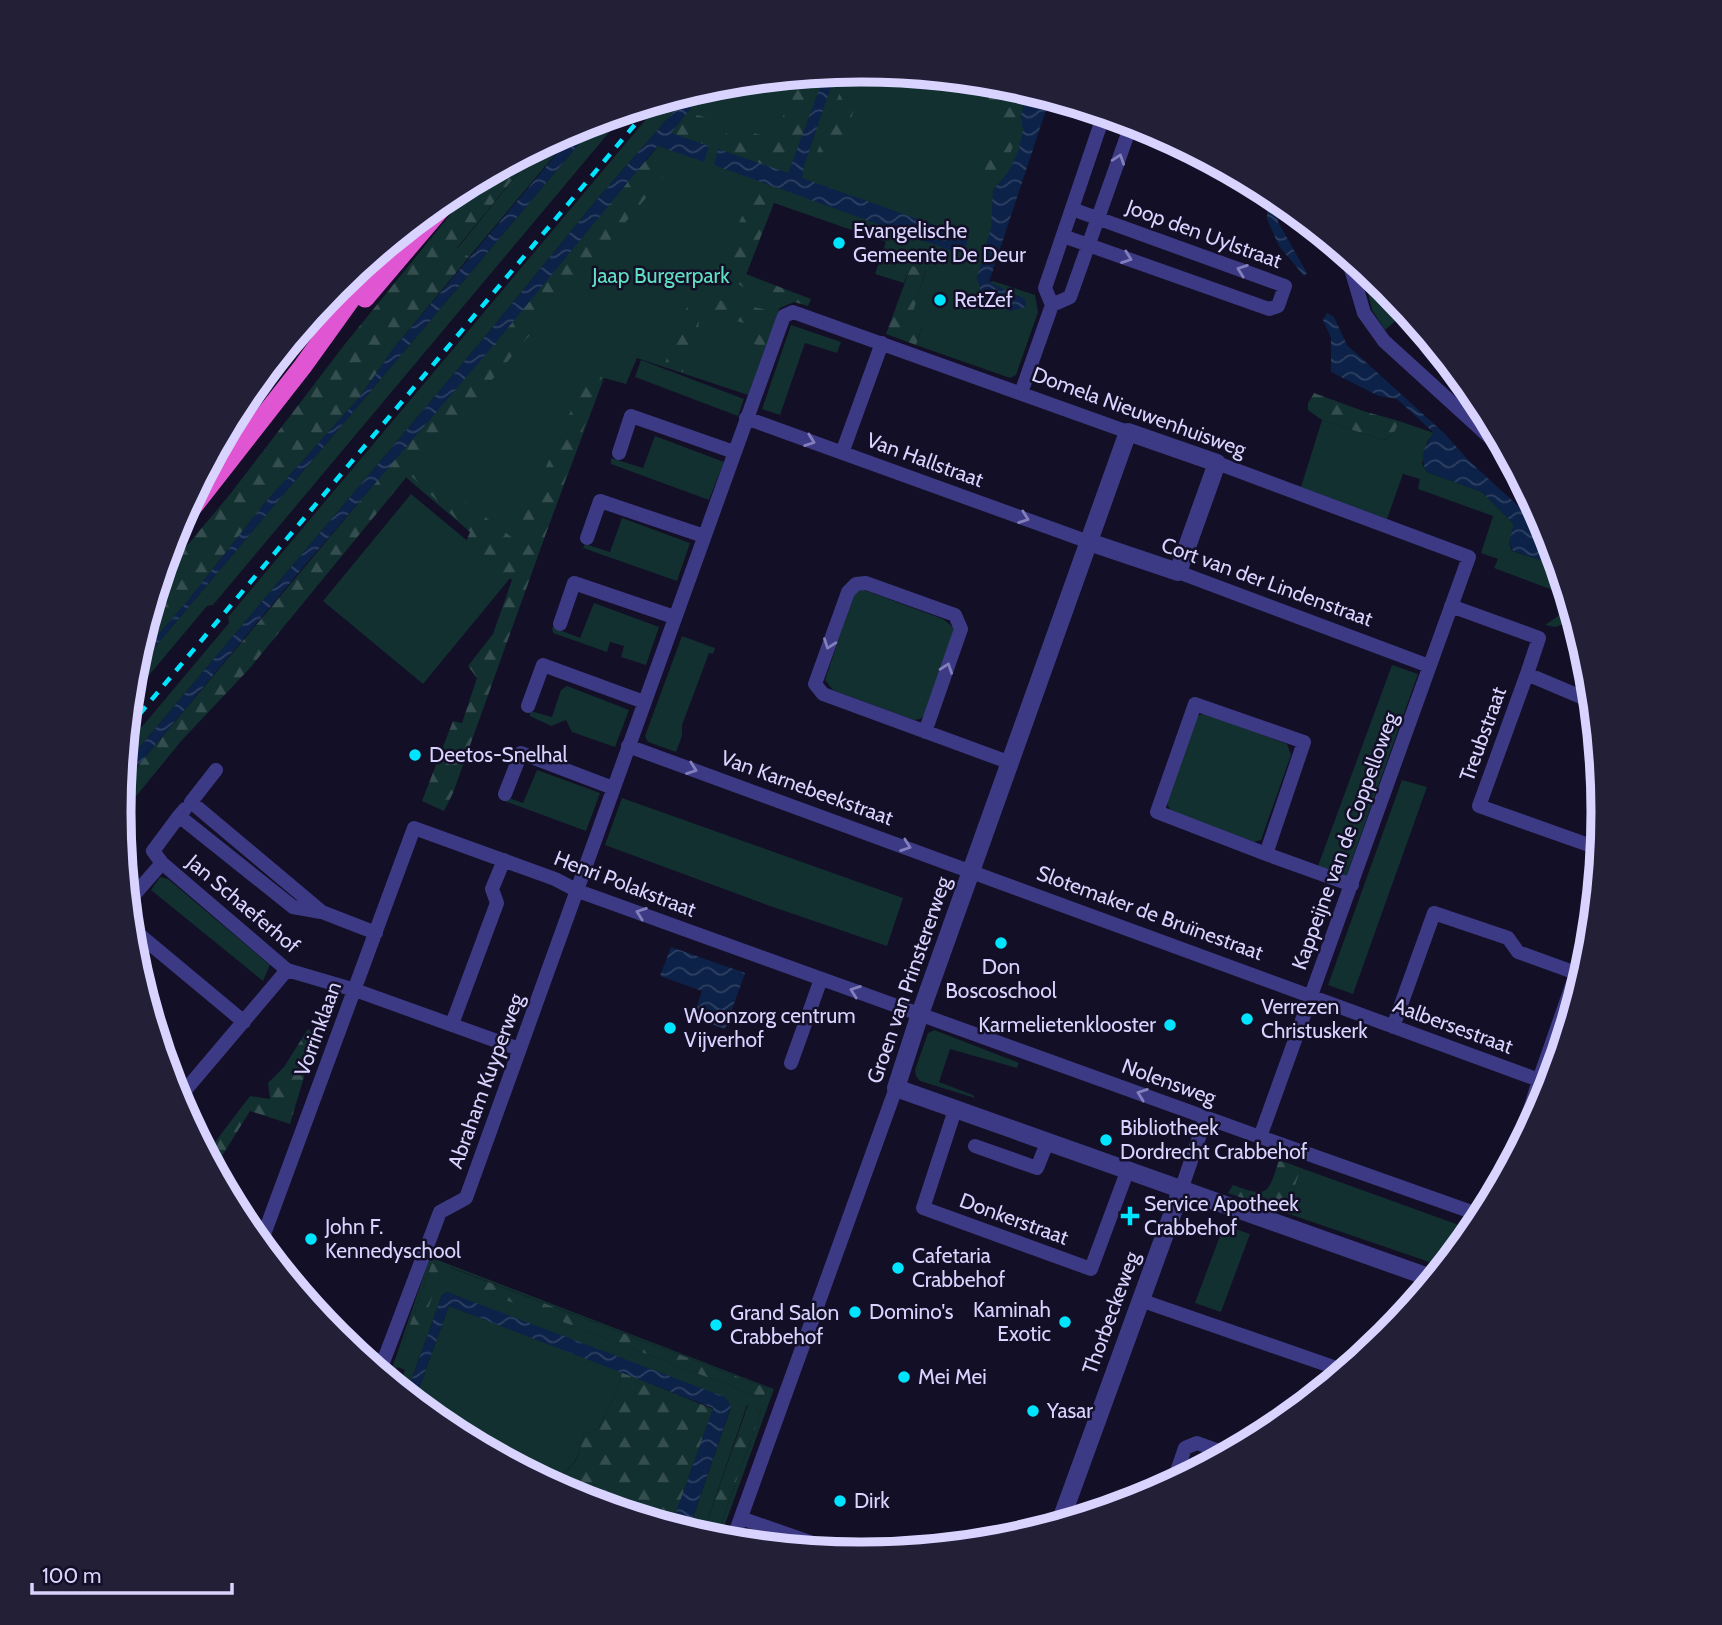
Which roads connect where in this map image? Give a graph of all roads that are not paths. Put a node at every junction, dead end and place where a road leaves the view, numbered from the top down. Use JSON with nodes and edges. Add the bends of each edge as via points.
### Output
{"nodes":[{"id":1,"x":1101,"y":123,"type":"edge"},
{"id":2,"x":1128,"y":133,"type":"edge"},
{"id":3,"x":1072,"y":209,"type":"junction"},
{"id":4,"x":1099,"y":219,"type":"junction"},
{"id":5,"x":430,"y":223,"type":"edge"},
{"id":6,"x":1063,"y":236,"type":"junction"},
{"id":7,"x":1090,"y":245,"type":"junction"},
{"id":8,"x":370,"y":272,"type":"edge"},
{"id":9,"x":1352,"y":273,"type":"edge"},
{"id":10,"x":1052,"y":305,"type":"junction"},
{"id":11,"x":793,"y":312,"type":"joint"},
{"id":12,"x":882,"y":343,"type":"junction"},
{"id":13,"x":303,"y":366,"type":"junction"},
{"id":14,"x":1021,"y":393,"type":"junction"},
{"id":15,"x":746,"y":418,"type":"junction"},
{"id":16,"x":1483,"y":431,"type":"edge"},
{"id":17,"x":1128,"y":432,"type":"junction"},
{"id":18,"x":734,"y":452,"type":"junction"},
{"id":19,"x":620,"y":453,"type":"dead end"},
{"id":20,"x":842,"y":453,"type":"junction"},
{"id":21,"x":1217,"y":463,"type":"junction"},
{"id":22,"x":206,"y":490,"type":"edge"},
{"id":23,"x":704,"y":536,"type":"junction"},
{"id":24,"x":587,"y":538,"type":"dead end"},
{"id":25,"x":1089,"y":542,"type":"junction"},
{"id":26,"x":1469,"y":557,"type":"joint"},
{"id":27,"x":1178,"y":572,"type":"junction"},
{"id":28,"x":1451,"y":606,"type":"junction"},
{"id":29,"x":674,"y":617,"type":"junction"},
{"id":30,"x":560,"y":624,"type":"dead end"},
{"id":31,"x":1429,"y":666,"type":"junction"},
{"id":32,"x":1527,"y":674,"type":"junction"},
{"id":33,"x":1582,"y":697,"type":"edge"},
{"id":34,"x":644,"y":702,"type":"junction"},
{"id":35,"x":528,"y":706,"type":"dead end"},
{"id":36,"x":925,"y":732,"type":"junction"},
{"id":37,"x":628,"y":746,"type":"junction"},
{"id":38,"x":1011,"y":763,"type":"junction"},
{"id":39,"x":216,"y":770,"type":"dead end"},
{"id":40,"x":613,"y":788,"type":"junction"},
{"id":41,"x":505,"y":794,"type":"dead end"},
{"id":42,"x":191,"y":802,"type":"junction"},
{"id":43,"x":179,"y":817,"type":"junction"},
{"id":44,"x":414,"y":828,"type":"joint"},
{"id":45,"x":1590,"y":846,"type":"edge"},
{"id":46,"x":1266,"y":854,"type":"junction"},
{"id":47,"x":504,"y":860,"type":"junction"},
{"id":48,"x":162,"y":863,"type":"junction"},
{"id":49,"x":972,"y":870,"type":"junction"},
{"id":50,"x":1352,"y":885,"type":"junction"},
{"id":51,"x":578,"y":891,"type":"junction"},
{"id":52,"x":135,"y":893,"type":"edge"},
{"id":53,"x":322,"y":912,"type":"junction"},
{"id":54,"x":376,"y":933,"type":"junction"},
{"id":55,"x":142,"y":937,"type":"edge"},
{"id":56,"x":287,"y":970,"type":"junction"},
{"id":57,"x":1573,"y":972,"type":"edge"},
{"id":58,"x":821,"y":979,"type":"junction"},
{"id":59,"x":355,"y":990,"type":"junction"},
{"id":60,"x":1313,"y":995,"type":"junction"},
{"id":61,"x":920,"y":1014,"type":"junction"},
{"id":62,"x":244,"y":1022,"type":"junction"},
{"id":63,"x":452,"y":1024,"type":"junction"},
{"id":64,"x":1393,"y":1027,"type":"junction"},
{"id":65,"x":519,"y":1049,"type":"junction"},
{"id":66,"x":791,"y":1063,"type":"dead end"},
{"id":67,"x":896,"y":1088,"type":"junction"},
{"id":68,"x":185,"y":1090,"type":"edge"},
{"id":69,"x":1537,"y":1090,"type":"edge"},
{"id":70,"x":955,"y":1110,"type":"junction"},
{"id":71,"x":1206,"y":1117,"type":"junction"},
{"id":72,"x":1260,"y":1138,"type":"junction"},
{"id":73,"x":1047,"y":1143,"type":"junction"},
{"id":74,"x":975,"y":1146,"type":"dead end"},
{"id":75,"x":1127,"y":1172,"type":"junction"},
{"id":76,"x":1181,"y":1190,"type":"junction"},
{"id":77,"x":1472,"y":1212,"type":"edge"},
{"id":78,"x":265,"y":1233,"type":"edge"},
{"id":79,"x":1425,"y":1276,"type":"edge"},
{"id":80,"x":1140,"y":1300,"type":"junction"},
{"id":81,"x":382,"y":1364,"type":"edge"},
{"id":82,"x":1335,"y":1368,"type":"edge"},
{"id":83,"x":1217,"y":1450,"type":"edge"},
{"id":84,"x":1177,"y":1470,"type":"edge"},
{"id":85,"x":1063,"y":1514,"type":"edge"},
{"id":86,"x":741,"y":1518,"type":"junction"},
{"id":87,"x":736,"y":1532,"type":"edge"},
{"id":88,"x":805,"y":1540,"type":"edge"}],
"edges":[{"from":1,"to":3,"type":"street","name":"Joop den Uylstraat"},
{"from":4,"to":2,"type":"street","name":"Joop den Uylstraat","one_way":true},
{"from":3,"to":4,"type":"street","name":"Joop den Uylstraat"},
{"from":3,"to":6,"type":"street","name":"Joop den Uylstraat"},
{"from":4,"to":7,"type":"street","name":"Joop den Uylstraat"},
{"from":7,"to":4,"type":"street","name":"Joop den Uylstraat","one_way":true,"via":[[1269,309],[1278,306],[1285,286]]},
{"from":5,"to":13,"type":"highway"},
{"from":6,"to":7,"type":"street","name":"Joop den Uylstraat"},
{"from":6,"to":10,"type":"street","name":"Joop den Uylstraat","via":[[1045,288]]},
{"from":7,"to":10,"type":"street","name":"Joop den Uylstraat","via":[[1070,297]]},
{"from":8,"to":13,"type":"highway"},
{"from":9,"to":16,"type":"street","via":[[1364,313],[1384,341]]},
{"from":10,"to":14,"type":"street","name":"Joop den Uylstraat"},
{"from":11,"to":12,"type":"street","name":"Domela Nieuwenhuisweg"},
{"from":11,"to":15,"type":"street","name":"Abraham Kuyperweg","via":[[784,316]]},
{"from":12,"to":14,"type":"street","name":"Domela Nieuwenhuisweg"},
{"from":12,"to":20,"type":"street"},
{"from":13,"to":22,"type":"highway"},
{"from":14,"to":17,"type":"street","name":"Domela Nieuwenhuisweg"},
{"from":15,"to":18,"type":"street","name":"Abraham Kuyperweg"},
{"from":15,"to":20,"type":"street","name":"Van Hallstraat","one_way":true},
{"from":17,"to":21,"type":"street","name":"Domela Nieuwenhuisweg"},
{"from":17,"to":25,"type":"street","name":"Groen van Prinstererweg"},
{"from":18,"to":19,"type":"street","via":[[631,416]]},
{"from":18,"to":23,"type":"street","name":"Abraham Kuyperweg"},
{"from":20,"to":25,"type":"street","name":"Van Hallstraat","one_way":true},
{"from":21,"to":26,"type":"street","name":"Domela Nieuwenhuisweg"},
{"from":21,"to":27,"type":"street"},
{"from":23,"to":24,"type":"street","via":[[600,500]]},
{"from":23,"to":29,"type":"street","name":"Abraham Kuyperweg"},
{"from":25,"to":27,"type":"street","name":"Cort van der Lindenstraat"},
{"from":25,"to":38,"type":"street","name":"Groen van Prinstererweg"},
{"from":26,"to":28,"type":"street","name":"Kappeijne van de Coppelloweg"},
{"from":27,"to":31,"type":"street","name":"Cort van der Lindenstraat"},
{"from":28,"to":31,"type":"street","name":"Kappeijne van de Coppelloweg"},
{"from":28,"to":32,"type":"street","via":[[1539,638]]},
{"from":29,"to":30,"type":"street","via":[[574,583]]},
{"from":29,"to":34,"type":"street","name":"Abraham Kuyperweg"},
{"from":31,"to":50,"type":"street","name":"Kappeijne van de Coppelloweg"},
{"from":32,"to":33,"type":"street"},
{"from":32,"to":45,"type":"street","name":"Treubstraat","via":[[1479,806]]},
{"from":34,"to":35,"type":"street","via":[[543,665]]},
{"from":34,"to":37,"type":"street","name":"Abraham Kuyperweg"},
{"from":36,"to":36,"type":"street","one_way":true,"via":[[961,629],[955,615],[866,583],[856,584],[848,592],[815,684],[823,694]]},
{"from":36,"to":38,"type":"street"},
{"from":37,"to":40,"type":"street","name":"Abraham Kuyperweg"},
{"from":37,"to":49,"type":"street","name":"Van Karnebeekstraat","one_way":true},
{"from":38,"to":49,"type":"street","name":"Groen van Prinstererweg"},
{"from":39,"to":42,"type":"street","name":"Jan Schaeferhof"},
{"from":40,"to":41,"type":"street","via":[[521,753]]},
{"from":40,"to":51,"type":"street","name":"Abraham Kuyperweg"},
{"from":42,"to":43,"type":"street","name":"Jan Schaeferhof"},
{"from":42,"to":53,"type":"street","name":"Jan Schaeferhof"},
{"from":43,"to":48,"type":"street","name":"Jan Schaeferhof","via":[[153,851]]},
{"from":43,"to":53,"type":"street","name":"Jan Schaeferhof","via":[[293,908]]},
{"from":44,"to":47,"type":"street","name":"Henri Polakstraat"},
{"from":44,"to":54,"type":"street","name":"Vorrinklaan"},
{"from":46,"to":46,"type":"street","via":[[1304,742],[1195,704],[1157,812]]},
{"from":46,"to":50,"type":"street"},
{"from":47,"to":51,"type":"street","name":"Henri Polakstraat"},
{"from":47,"to":63,"type":"street","via":[[492,889],[497,903]]},
{"from":48,"to":52,"type":"street"},
{"from":48,"to":56,"type":"street","name":"Jan Schaeferhof"},
{"from":49,"to":60,"type":"street","name":"Slotemaker de Bruïnestraat"},
{"from":49,"to":61,"type":"street","name":"Groen van Prinstererweg"},
{"from":50,"to":60,"type":"street","name":"Kappeijne van de Coppelloweg"},
{"from":58,"to":51,"type":"street","name":"Henri Polakstraat","one_way":true},
{"from":51,"to":65,"type":"street","name":"Abraham Kuyperweg"},
{"from":53,"to":54,"type":"street","name":"Jan Schaeferhof"},
{"from":54,"to":59,"type":"street","name":"Vorrinklaan"},
{"from":55,"to":62,"type":"street"},
{"from":56,"to":59,"type":"street","name":"Jan Schaeferhof"},
{"from":56,"to":62,"type":"street"},
{"from":57,"to":64,"type":"street","via":[[1518,952],[1508,938],[1434,913]]},
{"from":61,"to":58,"type":"street","name":"Henri Polakstraat","one_way":true},
{"from":58,"to":66,"type":"street"},
{"from":59,"to":63,"type":"street","name":"Jan Schaeferhof"},
{"from":59,"to":78,"type":"street","name":"Vorrinklaan"},
{"from":60,"to":64,"type":"street","name":"Aalbersestraat"},
{"from":60,"to":72,"type":"street","name":"Kappeijne van de Coppelloweg"},
{"from":61,"to":67,"type":"street","name":"Groen van Prinstererweg"},
{"from":71,"to":61,"type":"street","name":"Nolensweg","one_way":true},
{"from":62,"to":68,"type":"street"},
{"from":63,"to":65,"type":"street","name":"Jan Schaeferhof"},
{"from":64,"to":69,"type":"street","name":"Aalbersestraat"},
{"from":65,"to":81,"type":"street","name":"Abraham Kuyperweg","via":[[466,1198],[440,1212]]},
{"from":67,"to":70,"type":"street"},
{"from":67,"to":86,"type":"street","name":"Groen van Prinstererweg"},
{"from":70,"to":73,"type":"street"},
{"from":70,"to":75,"type":"street","name":"Donkerstraat","via":[[923,1209],[1091,1269]]},
{"from":71,"to":72,"type":"street","name":"Nolensweg"},
{"from":71,"to":76,"type":"street","name":"Thorbeckeweg"},
{"from":72,"to":77,"type":"street","name":"Nolensweg"},
{"from":73,"to":74,"type":"street","via":[[1037,1168]]},
{"from":73,"to":75,"type":"street"},
{"from":75,"to":76,"type":"street"},
{"from":76,"to":79,"type":"street"},
{"from":76,"to":80,"type":"street","name":"Thorbeckeweg"},
{"from":80,"to":82,"type":"street"},
{"from":80,"to":85,"type":"street","name":"Thorbeckeweg"},
{"from":83,"to":84,"type":"street","via":[[1197,1443],[1185,1448]]},
{"from":86,"to":87,"type":"street","name":"Groen van Prinstererweg"},
{"from":86,"to":88,"type":"street"}]}
